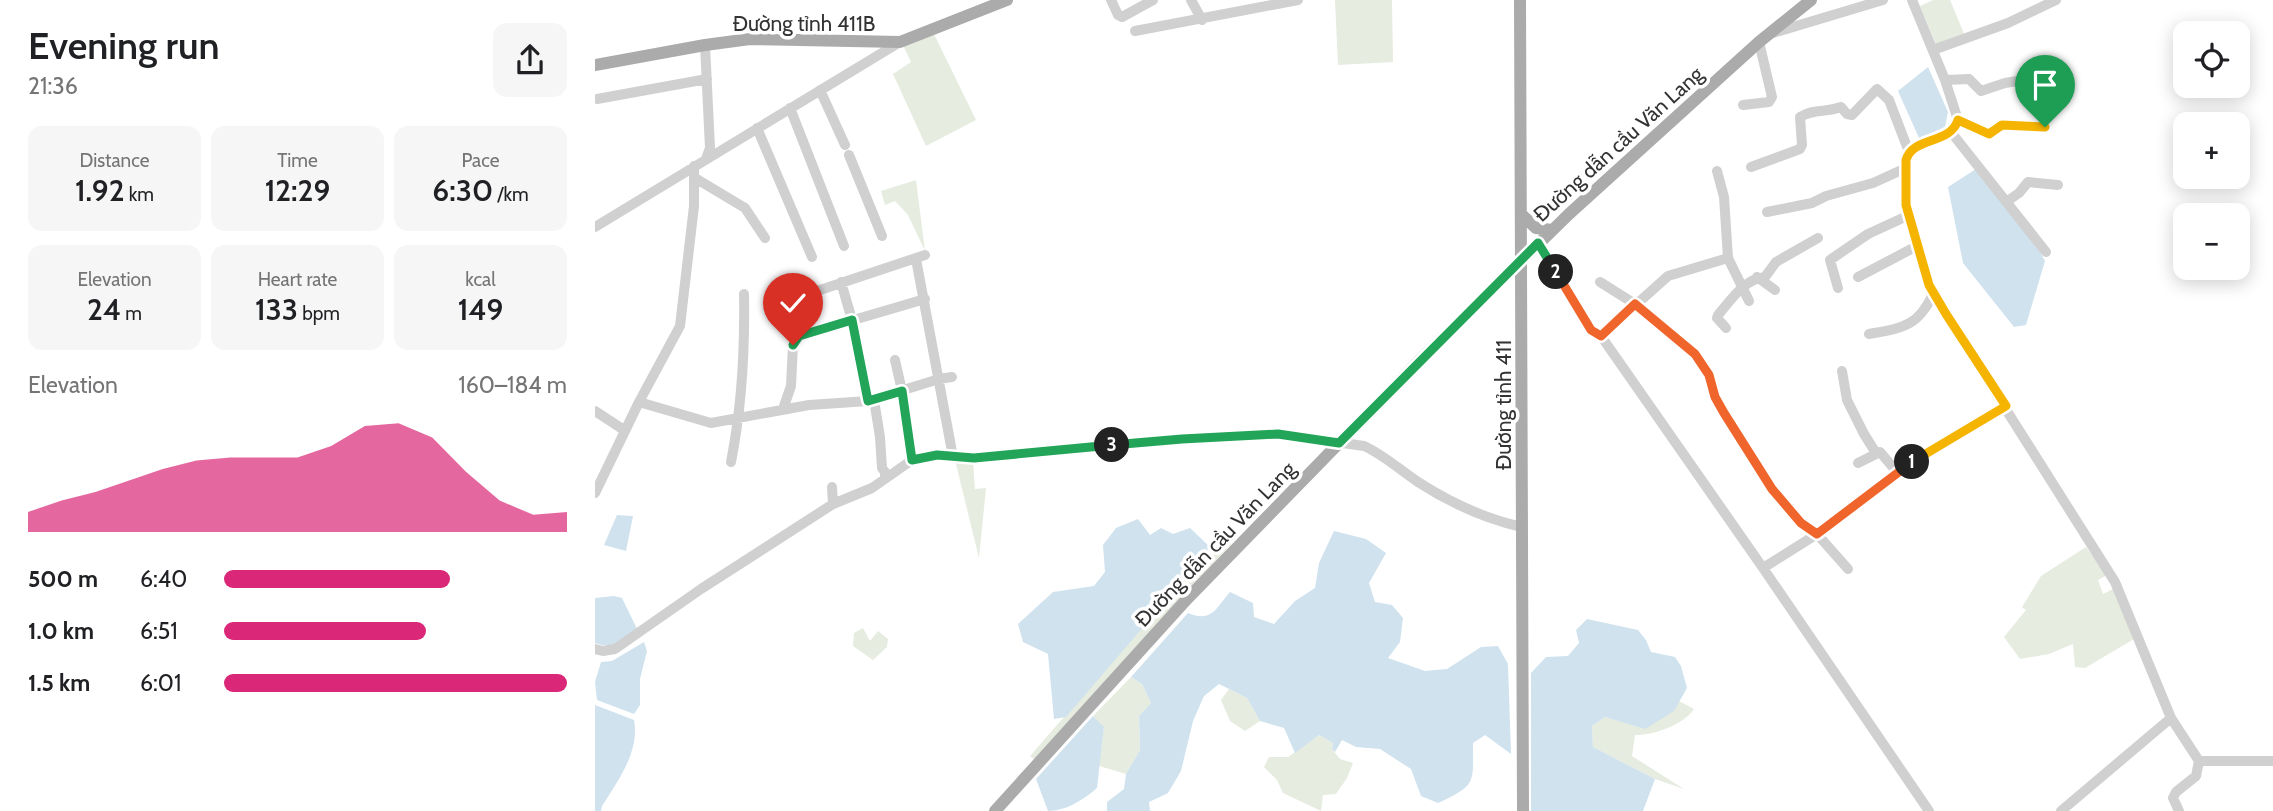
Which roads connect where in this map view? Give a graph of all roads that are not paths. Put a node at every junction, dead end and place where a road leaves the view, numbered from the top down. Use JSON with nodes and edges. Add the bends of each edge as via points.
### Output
{"nodes":[{"id":1,"x":1007,"y":0,"type":"edge"},
{"id":2,"x":1111,"y":0,"type":"edge"},
{"id":3,"x":1153,"y":0,"type":"edge"},
{"id":4,"x":1191,"y":0,"type":"edge"},
{"id":5,"x":1298,"y":0,"type":"edge"},
{"id":6,"x":1520,"y":0,"type":"edge"},
{"id":7,"x":1811,"y":0,"type":"edge"},
{"id":8,"x":1883,"y":0,"type":"edge"},
{"id":9,"x":1912,"y":0,"type":"edge"},
{"id":10,"x":2056,"y":0,"type":"edge"},
{"id":11,"x":1202,"y":20,"type":"junction"},
{"id":12,"x":1135,"y":31,"type":"dead end"},
{"id":13,"x":1770,"y":34,"type":"junction"},
{"id":14,"x":900,"y":42,"type":"junction"},
{"id":15,"x":1759,"y":42,"type":"junction"},
{"id":16,"x":705,"y":45,"type":"junction"},
{"id":17,"x":1933,"y":50,"type":"junction"},
{"id":18,"x":595,"y":65,"type":"edge"},
{"id":19,"x":707,"y":79,"type":"junction"},
{"id":20,"x":2029,"y":79,"type":"dead end"},
{"id":21,"x":1945,"y":80,"type":"junction"},
{"id":22,"x":820,"y":90,"type":"junction"},
{"id":23,"x":597,"y":99,"type":"dead end"},
{"id":24,"x":1743,"y":105,"type":"dead end"},
{"id":25,"x":790,"y":108,"type":"junction"},
{"id":26,"x":1958,"y":120,"type":"junction"},
{"id":27,"x":2045,"y":127,"type":"dead end"},
{"id":28,"x":757,"y":128,"type":"junction"},
{"id":29,"x":1951,"y":132,"type":"junction"},
{"id":30,"x":1909,"y":152,"type":"junction"},
{"id":31,"x":706,"y":159,"type":"junction"},
{"id":32,"x":694,"y":166,"type":"junction"},
{"id":33,"x":1751,"y":167,"type":"dead end"},
{"id":34,"x":1906,"y":168,"type":"junction"},
{"id":35,"x":1717,"y":171,"type":"dead end"},
{"id":36,"x":695,"y":178,"type":"junction"},
{"id":37,"x":2058,"y":185,"type":"dead end"},
{"id":38,"x":2006,"y":202,"type":"junction"},
{"id":39,"x":1767,"y":212,"type":"dead end"},
{"id":40,"x":1908,"y":212,"type":"junction"},
{"id":41,"x":1522,"y":215,"type":"junction"},
{"id":42,"x":595,"y":227,"type":"edge"},
{"id":43,"x":1552,"y":230,"type":"junction"},
{"id":44,"x":882,"y":236,"type":"dead end"},
{"id":45,"x":1818,"y":238,"type":"dead end"},
{"id":46,"x":765,"y":239,"type":"dead end"},
{"id":47,"x":1538,"y":243,"type":"junction"},
{"id":48,"x":844,"y":246,"type":"dead end"},
{"id":49,"x":1917,"y":246,"type":"junction"},
{"id":50,"x":2046,"y":252,"type":"dead end"},
{"id":51,"x":812,"y":257,"type":"dead end"},
{"id":52,"x":1727,"y":258,"type":"junction"},
{"id":53,"x":1522,"y":259,"type":"junction"},
{"id":54,"x":1757,"y":278,"type":"junction"},
{"id":55,"x":1858,"y":278,"type":"dead end"},
{"id":56,"x":841,"y":282,"type":"junction"},
{"id":57,"x":1600,"y":282,"type":"dead end"},
{"id":58,"x":1495,"y":287,"type":"junction"},
{"id":59,"x":1742,"y":287,"type":"junction"},
{"id":60,"x":1838,"y":288,"type":"dead end"},
{"id":61,"x":1775,"y":290,"type":"dead end"},
{"id":62,"x":744,"y":294,"type":"dead end"},
{"id":63,"x":1933,"y":294,"type":"junction"},
{"id":64,"x":1522,"y":296,"type":"junction"},
{"id":65,"x":925,"y":299,"type":"junction"},
{"id":66,"x":1749,"y":301,"type":"dead end"},
{"id":67,"x":1635,"y":304,"type":"junction"},
{"id":68,"x":852,"y":320,"type":"junction"},
{"id":69,"x":1726,"y":328,"type":"dead end"},
{"id":70,"x":1868,"y":334,"type":"dead end"},
{"id":71,"x":799,"y":336,"type":"junction"},
{"id":72,"x":1601,"y":336,"type":"junction"},
{"id":73,"x":895,"y":360,"type":"dead end"},
{"id":74,"x":1842,"y":371,"type":"dead end"},
{"id":75,"x":952,"y":377,"type":"dead end"},
{"id":76,"x":939,"y":379,"type":"junction"},
{"id":77,"x":902,"y":391,"type":"junction"},
{"id":78,"x":871,"y":400,"type":"junction"},
{"id":79,"x":639,"y":402,"type":"junction"},
{"id":80,"x":2006,"y":406,"type":"junction"},
{"id":81,"x":783,"y":409,"type":"junction"},
{"id":82,"x":595,"y":411,"type":"edge"},
{"id":83,"x":739,"y":418,"type":"junction"},
{"id":84,"x":624,"y":430,"type":"junction"},
{"id":85,"x":1339,"y":443,"type":"junction"},
{"id":86,"x":1876,"y":453,"type":"junction"},
{"id":87,"x":953,"y":457,"type":"junction"},
{"id":88,"x":912,"y":460,"type":"junction"},
{"id":89,"x":730,"y":462,"type":"dead end"},
{"id":90,"x":1858,"y":463,"type":"dead end"},
{"id":91,"x":1897,"y":472,"type":"junction"},
{"id":92,"x":885,"y":479,"type":"junction"},
{"id":93,"x":832,"y":487,"type":"dead end"},
{"id":94,"x":595,"y":493,"type":"edge"},
{"id":95,"x":833,"y":504,"type":"junction"},
{"id":96,"x":1522,"y":527,"type":"junction"},
{"id":97,"x":1817,"y":534,"type":"junction"},
{"id":98,"x":1763,"y":568,"type":"junction"},
{"id":99,"x":1848,"y":569,"type":"dead end"},
{"id":100,"x":595,"y":649,"type":"edge"},
{"id":101,"x":2171,"y":718,"type":"junction"},
{"id":102,"x":2199,"y":761,"type":"junction"},
{"id":103,"x":2273,"y":761,"type":"edge"},
{"id":104,"x":995,"y":811,"type":"edge"},
{"id":105,"x":1523,"y":811,"type":"edge"},
{"id":106,"x":1929,"y":811,"type":"edge"},
{"id":107,"x":2061,"y":811,"type":"edge"},
{"id":108,"x":2179,"y":811,"type":"edge"}],
"edges":[{"from":1,"to":14,"type":"main road","name":"Đường tỉnh 411B"},
{"from":2,"to":3,"type":"street","via":[[1122,17]]},
{"from":4,"to":11,"type":"street"},
{"from":5,"to":11,"type":"street"},
{"from":6,"to":41,"type":"main road","name":"Đường tỉnh 411"},
{"from":7,"to":13,"type":"main road","name":"Đường dẫn cầu Văn Lang"},
{"from":8,"to":13,"type":"street"},
{"from":9,"to":17,"type":"street"},
{"from":10,"to":17,"type":"street"},
{"from":11,"to":12,"type":"street"},
{"from":13,"to":15,"type":"main road","name":"Đường dẫn cầu Văn Lang"},
{"from":14,"to":16,"type":"main road","name":"Đường tỉnh 411B","via":[[750,39]]},
{"from":14,"to":22,"type":"street"},
{"from":15,"to":24,"type":"street","via":[[1772,97],[1769,102]]},
{"from":15,"to":43,"type":"main road","name":"Đường dẫn cầu Văn Lang"},
{"from":16,"to":18,"type":"main road","name":"Đường tỉnh 411B"},
{"from":16,"to":19,"type":"street"},
{"from":17,"to":21,"type":"street"},
{"from":19,"to":23,"type":"street"},
{"from":19,"to":31,"type":"street","via":[[710,148]]},
{"from":20,"to":21,"type":"street","via":[[1981,91],[1971,79]]},
{"from":21,"to":26,"type":"street"},
{"from":22,"to":25,"type":"street"},
{"from":22,"to":44,"type":"street"},
{"from":25,"to":28,"type":"street"},
{"from":25,"to":48,"type":"street"},
{"from":26,"to":27,"type":"street","via":[[1989,134],[2002,125]]},
{"from":26,"to":29,"type":"street"},
{"from":28,"to":31,"type":"street"},
{"from":28,"to":51,"type":"street"},
{"from":29,"to":30,"type":"street"},
{"from":29,"to":38,"type":"street"},
{"from":30,"to":33,"type":"street","via":[[1889,100],[1877,89],[1852,115],[1839,107],[1812,110],[1800,117],[1800,149]]},
{"from":30,"to":34,"type":"street"},
{"from":31,"to":32,"type":"street"},
{"from":32,"to":36,"type":"street"},
{"from":32,"to":42,"type":"street"},
{"from":34,"to":39,"type":"street","via":[[1812,204]]},
{"from":34,"to":40,"type":"street"},
{"from":35,"to":52,"type":"street","via":[[1724,197]]},
{"from":36,"to":46,"type":"street","via":[[745,208]]},
{"from":36,"to":79,"type":"street","via":[[682,320]]},
{"from":37,"to":38,"type":"street","via":[[2028,182]]},
{"from":38,"to":50,"type":"street"},
{"from":40,"to":49,"type":"street"},
{"from":40,"to":60,"type":"street","via":[[1830,260]]},
{"from":41,"to":43,"type":"main road","via":[[1536,228]]},
{"from":41,"to":53,"type":"main road","name":"Đường tỉnh 411"},
{"from":43,"to":47,"type":"main road","name":"Đường dẫn cầu Văn Lang"},
{"from":45,"to":54,"type":"street","via":[[1779,260],[1765,277]]},
{"from":47,"to":53,"type":"main road","name":"Đường dẫn cầu Văn Lang"},
{"from":47,"to":72,"type":"street","via":[[1591,330]]},
{"from":49,"to":55,"type":"street"},
{"from":49,"to":63,"type":"street"},
{"from":52,"to":59,"type":"street"},
{"from":52,"to":67,"type":"street","via":[[1668,276]]},
{"from":53,"to":58,"type":"main road","name":"Đường dẫn cầu Văn Lang"},
{"from":53,"to":64,"type":"main road","name":"Đường tỉnh 411"},
{"from":54,"to":59,"type":"street"},
{"from":54,"to":61,"type":"street"},
{"from":56,"to":65,"type":"street","via":[[920,257]]},
{"from":56,"to":68,"type":"street"},
{"from":56,"to":71,"type":"street","via":[[791,301]]},
{"from":57,"to":67,"type":"street"},
{"from":58,"to":64,"type":"main road","via":[[1511,288]]},
{"from":58,"to":85,"type":"main road","name":"Đường dẫn cầu Văn Lang"},
{"from":59,"to":66,"type":"street"},
{"from":59,"to":69,"type":"street","via":[[1718,315]]},
{"from":62,"to":83,"type":"street"},
{"from":63,"to":70,"type":"street","via":[[1916,320]]},
{"from":63,"to":80,"type":"street"},
{"from":64,"to":96,"type":"main road","name":"Đường tỉnh 411"},
{"from":65,"to":68,"type":"street"},
{"from":65,"to":76,"type":"street"},
{"from":67,"to":72,"type":"street"},
{"from":67,"to":97,"type":"street","via":[[1695,354],[1709,375],[1719,405],[1772,489],[1801,523]]},
{"from":68,"to":71,"type":"street"},
{"from":68,"to":78,"type":"street"},
{"from":71,"to":81,"type":"street","via":[[793,345],[792,386]]},
{"from":72,"to":98,"type":"street"},
{"from":73,"to":77,"type":"street"},
{"from":74,"to":86,"type":"street","via":[[1847,400]]},
{"from":75,"to":76,"type":"street"},
{"from":76,"to":77,"type":"street"},
{"from":76,"to":87,"type":"street"},
{"from":77,"to":78,"type":"street"},
{"from":77,"to":88,"type":"street"},
{"from":78,"to":81,"type":"street"},
{"from":78,"to":92,"type":"street"},
{"from":79,"to":83,"type":"street","via":[[705,423]]},
{"from":79,"to":84,"type":"street"},
{"from":80,"to":91,"type":"street"},
{"from":80,"to":101,"type":"street","via":[[2115,582]]},
{"from":81,"to":83,"type":"street"},
{"from":82,"to":84,"type":"street"},
{"from":83,"to":89,"type":"street"},
{"from":84,"to":94,"type":"street"},
{"from":85,"to":87,"type":"street","via":[[1278,434]]},
{"from":85,"to":96,"type":"street","via":[[1375,451],[1427,487],[1491,519]]},
{"from":85,"to":104,"type":"main road","name":"Đường dẫn cầu Văn Lang","via":[[1187,599]]},
{"from":86,"to":90,"type":"street"},
{"from":86,"to":91,"type":"street","via":[[1883,454]]},
{"from":87,"to":88,"type":"street"},
{"from":88,"to":92,"type":"street"},
{"from":91,"to":97,"type":"street"},
{"from":92,"to":95,"type":"street"},
{"from":93,"to":95,"type":"street"},
{"from":95,"to":100,"type":"street","via":[[615,649]]},
{"from":96,"to":105,"type":"main road","name":"Đường tỉnh 411"},
{"from":97,"to":98,"type":"street"},
{"from":97,"to":99,"type":"street"},
{"from":98,"to":106,"type":"street"},
{"from":101,"to":102,"type":"street"},
{"from":101,"to":107,"type":"street"},
{"from":102,"to":103,"type":"street"},
{"from":102,"to":108,"type":"street","via":[[2196,776],[2173,798]]}]}
